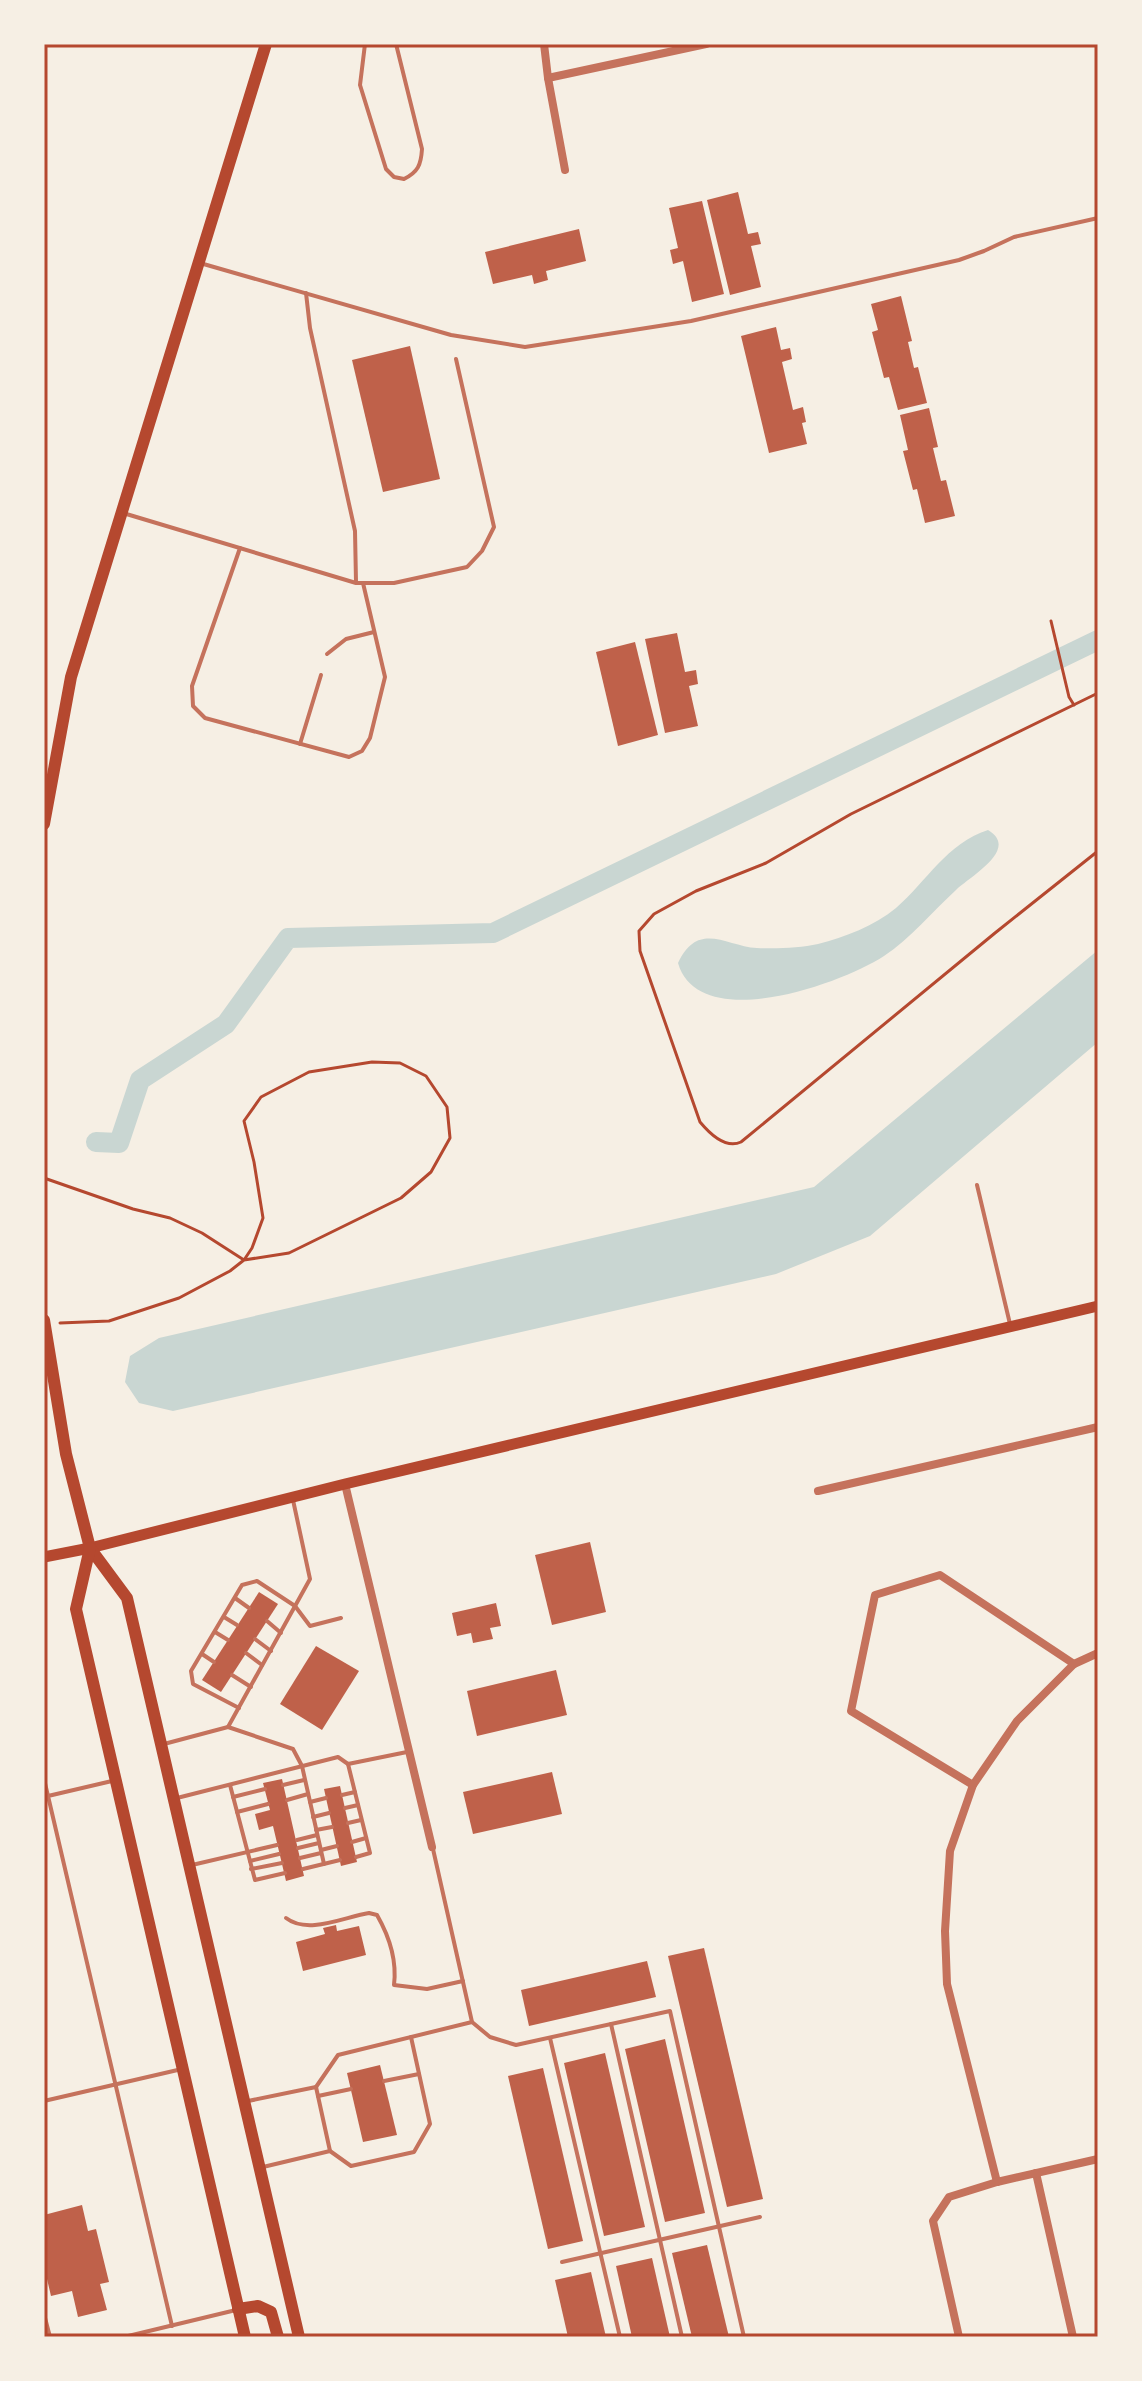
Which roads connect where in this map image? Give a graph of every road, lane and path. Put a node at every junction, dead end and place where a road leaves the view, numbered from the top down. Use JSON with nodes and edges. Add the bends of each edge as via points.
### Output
{"nodes":[{"id":1,"x":266,"y":44,"type":"edge"},
{"id":2,"x":365,"y":44,"type":"edge"},
{"id":3,"x":396,"y":44,"type":"edge"},
{"id":4,"x":544,"y":44,"type":"edge"},
{"id":5,"x":706,"y":44,"type":"edge"},
{"id":6,"x":548,"y":78,"type":"junction"},
{"id":7,"x":565,"y":170,"type":"dead end"},
{"id":8,"x":1098,"y":218,"type":"edge"},
{"id":9,"x":198,"y":262,"type":"junction"},
{"id":10,"x":306,"y":293,"type":"junction"},
{"id":11,"x":456,"y":359,"type":"dead end"},
{"id":12,"x":120,"y":512,"type":"junction"},
{"id":13,"x":240,"y":548,"type":"junction"},
{"id":14,"x":356,"y":583,"type":"junction"},
{"id":15,"x":363,"y":583,"type":"junction"},
{"id":16,"x":1051,"y":621,"type":"dead end"},
{"id":17,"x":375,"y":631,"type":"junction"},
{"id":18,"x":327,"y":654,"type":"dead end"},
{"id":19,"x":321,"y":675,"type":"dead end"},
{"id":20,"x":1098,"y":693,"type":"edge"},
{"id":21,"x":1074,"y":705,"type":"junction"},
{"id":22,"x":300,"y":744,"type":"junction"},
{"id":23,"x":44,"y":824,"type":"edge"},
{"id":24,"x":1098,"y":851,"type":"edge"},
{"id":25,"x":44,"y":1178,"type":"edge"},
{"id":26,"x":977,"y":1185,"type":"dead end"},
{"id":27,"x":244,"y":1260,"type":"junction"},
{"id":28,"x":1098,"y":1306,"type":"edge"},
{"id":29,"x":44,"y":1322,"type":"edge"},
{"id":30,"x":1010,"y":1326,"type":"junction"},
{"id":31,"x":1098,"y":1427,"type":"edge"},
{"id":32,"x":345,"y":1484,"type":"junction"},
{"id":33,"x":818,"y":1491,"type":"dead end"},
{"id":34,"x":292,"y":1497,"type":"junction"},
{"id":35,"x":90,"y":1548,"type":"junction"},
{"id":36,"x":44,"y":1557,"type":"edge"},
{"id":37,"x":235,"y":1598,"type":"junction"},
{"id":38,"x":295,"y":1606,"type":"junction"},
{"id":39,"x":249,"y":1608,"type":"dead end"},
{"id":40,"x":224,"y":1617,"type":"junction"},
{"id":41,"x":341,"y":1618,"type":"dead end"},
{"id":42,"x":267,"y":1621,"type":"dead end"},
{"id":43,"x":237,"y":1625,"type":"dead end"},
{"id":44,"x":215,"y":1632,"type":"junction"},
{"id":45,"x":281,"y":1633,"type":"junction"},
{"id":46,"x":255,"y":1639,"type":"dead end"},
{"id":47,"x":228,"y":1640,"type":"dead end"},
{"id":48,"x":271,"y":1651,"type":"junction"},
{"id":49,"x":246,"y":1653,"type":"dead end"},
{"id":50,"x":1098,"y":1653,"type":"edge"},
{"id":51,"x":202,"y":1654,"type":"junction"},
{"id":52,"x":214,"y":1662,"type":"dead end"},
{"id":53,"x":1074,"y":1664,"type":"junction"},
{"id":54,"x":262,"y":1665,"type":"junction"},
{"id":55,"x":232,"y":1675,"type":"dead end"},
{"id":56,"x":251,"y":1687,"type":"junction"},
{"id":57,"x":239,"y":1708,"type":"junction"},
{"id":58,"x":228,"y":1727,"type":"junction"},
{"id":59,"x":161,"y":1745,"type":"junction"},
{"id":60,"x":409,"y":1751,"type":"junction"},
{"id":61,"x":348,"y":1764,"type":"junction"},
{"id":62,"x":302,"y":1766,"type":"junction"},
{"id":63,"x":44,"y":1779,"type":"edge"},
{"id":64,"x":116,"y":1780,"type":"junction"},
{"id":65,"x":305,"y":1780,"type":"junction"},
{"id":66,"x":230,"y":1785,"type":"junction"},
{"id":67,"x":283,"y":1785,"type":"dead end"},
{"id":68,"x":973,"y":1785,"type":"junction"},
{"id":69,"x":265,"y":1789,"type":"dead end"},
{"id":70,"x":355,"y":1792,"type":"junction"},
{"id":71,"x":308,"y":1794,"type":"junction"},
{"id":72,"x":342,"y":1795,"type":"dead end"},
{"id":73,"x":46,"y":1796,"type":"edge"},
{"id":74,"x":233,"y":1797,"type":"junction"},
{"id":75,"x":326,"y":1798,"type":"dead end"},
{"id":76,"x":174,"y":1799,"type":"junction"},
{"id":77,"x":287,"y":1800,"type":"dead end"},
{"id":78,"x":310,"y":1802,"type":"junction"},
{"id":79,"x":268,"y":1804,"type":"dead end"},
{"id":80,"x":358,"y":1805,"type":"junction"},
{"id":81,"x":345,"y":1808,"type":"dead end"},
{"id":82,"x":237,"y":1812,"type":"junction"},
{"id":83,"x":329,"y":1813,"type":"dead end"},
{"id":84,"x":313,"y":1817,"type":"junction"},
{"id":85,"x":361,"y":1820,"type":"junction"},
{"id":86,"x":348,"y":1823,"type":"dead end"},
{"id":87,"x":332,"y":1827,"type":"dead end"},
{"id":88,"x":317,"y":1833,"type":"junction"},
{"id":89,"x":366,"y":1838,"type":"junction"},
{"id":90,"x":297,"y":1840,"type":"dead end"},
{"id":91,"x":352,"y":1842,"type":"dead end"},
{"id":92,"x":277,"y":1845,"type":"dead end"},
{"id":93,"x":337,"y":1846,"type":"dead end"},
{"id":94,"x":432,"y":1847,"type":"joint"},
{"id":95,"x":298,"y":1848,"type":"dead end"},
{"id":96,"x":321,"y":1849,"type":"junction"},
{"id":97,"x":248,"y":1852,"type":"junction"},
{"id":98,"x":279,"y":1854,"type":"dead end"},
{"id":99,"x":356,"y":1857,"type":"dead end"},
{"id":100,"x":300,"y":1858,"type":"dead end"},
{"id":101,"x":340,"y":1860,"type":"dead end"},
{"id":102,"x":250,"y":1861,"type":"junction"},
{"id":103,"x":282,"y":1863,"type":"dead end"},
{"id":104,"x":324,"y":1864,"type":"junction"},
{"id":105,"x":190,"y":1866,"type":"junction"},
{"id":106,"x":251,"y":1869,"type":"junction"},
{"id":107,"x":303,"y":1869,"type":"dead end"},
{"id":108,"x":285,"y":1873,"type":"dead end"},
{"id":109,"x":286,"y":1918,"type":"dead end"},
{"id":110,"x":463,"y":1981,"type":"junction"},
{"id":111,"x":472,"y":2022,"type":"junction"},
{"id":112,"x":611,"y":2024,"type":"junction"},
{"id":113,"x":411,"y":2037,"type":"junction"},
{"id":114,"x":550,"y":2038,"type":"junction"},
{"id":115,"x":182,"y":2069,"type":"junction"},
{"id":116,"x":419,"y":2074,"type":"junction"},
{"id":117,"x":384,"y":2081,"type":"dead end"},
{"id":118,"x":116,"y":2084,"type":"junction"},
{"id":119,"x":316,"y":2087,"type":"junction"},
{"id":120,"x":351,"y":2089,"type":"dead end"},
{"id":121,"x":318,"y":2096,"type":"junction"},
{"id":122,"x":44,"y":2101,"type":"edge"},
{"id":123,"x":245,"y":2102,"type":"junction"},
{"id":124,"x":330,"y":2151,"type":"junction"},
{"id":125,"x":1098,"y":2159,"type":"edge"},
{"id":126,"x":261,"y":2167,"type":"junction"},
{"id":127,"x":1036,"y":2173,"type":"junction"},
{"id":128,"x":997,"y":2182,"type":"junction"},
{"id":129,"x":760,"y":2217,"type":"dead end"},
{"id":130,"x":719,"y":2226,"type":"junction"},
{"id":131,"x":660,"y":2239,"type":"junction"},
{"id":132,"x":600,"y":2253,"type":"junction"},
{"id":133,"x":562,"y":2262,"type":"dead end"},
{"id":134,"x":238,"y":2309,"type":"junction"},
{"id":135,"x":44,"y":2314,"type":"edge"},
{"id":136,"x":172,"y":2326,"type":"junction"},
{"id":137,"x":50,"y":2337,"type":"edge"},
{"id":138,"x":124,"y":2337,"type":"edge"},
{"id":139,"x":245,"y":2337,"type":"edge"},
{"id":140,"x":278,"y":2337,"type":"edge"},
{"id":141,"x":299,"y":2337,"type":"edge"},
{"id":142,"x":620,"y":2337,"type":"edge"},
{"id":143,"x":682,"y":2337,"type":"edge"},
{"id":144,"x":744,"y":2337,"type":"edge"},
{"id":145,"x":959,"y":2337,"type":"edge"},
{"id":146,"x":1073,"y":2337,"type":"edge"}],
"edges":[{"from":1,"to":9,"type":"main road"},
{"from":2,"to":3,"type":"lane","via":[[360,85],[386,169],[404,179],[416,173],[422,149]]},
{"from":4,"to":6,"type":"street"},
{"from":5,"to":6,"type":"street"},
{"from":6,"to":7,"type":"street"},
{"from":8,"to":10,"type":"lane","via":[[1014,237],[959,260],[783,301],[525,347],[451,335]]},
{"from":9,"to":10,"type":"lane"},
{"from":9,"to":12,"type":"main road"},
{"from":10,"to":14,"type":"lane","via":[[355,531]]},
{"from":11,"to":15,"type":"lane","via":[[494,527],[467,567],[394,583]]},
{"from":12,"to":13,"type":"lane"},
{"from":12,"to":23,"type":"main road","via":[[71,677]]},
{"from":13,"to":14,"type":"lane"},
{"from":13,"to":22,"type":"lane","via":[[192,686],[193,706],[205,718]]},
{"from":14,"to":15,"type":"lane"},
{"from":15,"to":17,"type":"lane"},
{"from":16,"to":21,"type":"path"},
{"from":17,"to":18,"type":"lane","via":[[346,639]]},
{"from":17,"to":22,"type":"lane","via":[[385,677],[362,751],[349,757]]},
{"from":19,"to":22,"type":"lane"},
{"from":20,"to":21,"type":"path"},
{"from":21,"to":24,"type":"path","via":[[851,814],[766,863],[696,891],[643,924],[640,951],[700,1122],[726,1143],[741,1142]]},
{"from":25,"to":27,"type":"path","via":[[170,1218]]},
{"from":26,"to":30,"type":"lane"},
{"from":27,"to":27,"type":"path","via":[[263,1218],[244,1121],[261,1097],[309,1072],[372,1062],[400,1063],[426,1076],[447,1107],[450,1138],[431,1172],[401,1198],[289,1253]]},
{"from":27,"to":29,"type":"path","via":[[179,1298],[109,1321]]},
{"from":28,"to":30,"type":"main road"},
{"from":29,"to":35,"type":"main road","via":[[66,1454]]},
{"from":30,"to":32,"type":"main road"},
{"from":31,"to":33,"type":"street"},
{"from":32,"to":34,"type":"main road"},
{"from":32,"to":60,"type":"street"},
{"from":34,"to":35,"type":"main road"},
{"from":34,"to":38,"type":"lane","via":[[310,1579]]},
{"from":35,"to":36,"type":"main road"},
{"from":35,"to":59,"type":"main road","via":[[127,1598]]},
{"from":35,"to":64,"type":"main road","via":[[76,1609]]},
{"from":37,"to":38,"type":"lane","via":[[242,1585],[257,1581]]},
{"from":37,"to":39,"type":"lane"},
{"from":37,"to":40,"type":"lane"},
{"from":38,"to":41,"type":"lane","via":[[310,1626]]},
{"from":38,"to":45,"type":"lane"},
{"from":40,"to":43,"type":"lane"},
{"from":40,"to":44,"type":"lane"},
{"from":42,"to":45,"type":"lane"},
{"from":44,"to":47,"type":"lane"},
{"from":44,"to":51,"type":"lane"},
{"from":45,"to":48,"type":"lane"},
{"from":46,"to":48,"type":"lane"},
{"from":48,"to":54,"type":"lane"},
{"from":49,"to":54,"type":"lane"},
{"from":50,"to":53,"type":"street"},
{"from":51,"to":52,"type":"lane"},
{"from":51,"to":57,"type":"lane","via":[[191,1671],[193,1684]]},
{"from":53,"to":68,"type":"street","via":[[1017,1721]]},
{"from":53,"to":68,"type":"street","via":[[940,1575],[875,1595],[851,1711]]},
{"from":54,"to":56,"type":"lane"},
{"from":55,"to":56,"type":"lane"},
{"from":56,"to":57,"type":"lane"},
{"from":57,"to":58,"type":"lane"},
{"from":58,"to":59,"type":"lane"},
{"from":58,"to":62,"type":"lane","via":[[293,1749]]},
{"from":59,"to":76,"type":"main road"},
{"from":60,"to":61,"type":"lane"},
{"from":60,"to":94,"type":"street"},
{"from":61,"to":62,"type":"lane","via":[[338,1757]]},
{"from":61,"to":70,"type":"lane"},
{"from":62,"to":65,"type":"lane"},
{"from":62,"to":66,"type":"lane"},
{"from":63,"to":73,"type":"lane"},
{"from":64,"to":73,"type":"lane"},
{"from":64,"to":115,"type":"main road"},
{"from":65,"to":67,"type":"lane"},
{"from":65,"to":71,"type":"lane"},
{"from":66,"to":74,"type":"lane"},
{"from":66,"to":76,"type":"lane"},
{"from":68,"to":128,"type":"street","via":[[950,1851],[947,1984]]},
{"from":69,"to":74,"type":"lane"},
{"from":70,"to":72,"type":"lane"},
{"from":70,"to":80,"type":"lane"},
{"from":71,"to":77,"type":"lane"},
{"from":71,"to":78,"type":"lane"},
{"from":73,"to":118,"type":"lane"},
{"from":74,"to":82,"type":"lane"},
{"from":75,"to":78,"type":"lane"},
{"from":76,"to":105,"type":"main road"},
{"from":78,"to":84,"type":"lane"},
{"from":79,"to":82,"type":"lane"},
{"from":80,"to":81,"type":"lane"},
{"from":80,"to":85,"type":"lane"},
{"from":82,"to":97,"type":"lane"},
{"from":83,"to":84,"type":"lane"},
{"from":84,"to":88,"type":"lane"},
{"from":85,"to":86,"type":"lane"},
{"from":85,"to":89,"type":"lane"},
{"from":87,"to":88,"type":"lane"},
{"from":88,"to":90,"type":"lane"},
{"from":88,"to":96,"type":"lane"},
{"from":89,"to":91,"type":"lane"},
{"from":89,"to":99,"type":"lane","via":[[370,1853]]},
{"from":92,"to":97,"type":"lane"},
{"from":93,"to":96,"type":"lane"},
{"from":94,"to":110,"type":"lane"},
{"from":95,"to":96,"type":"lane"},
{"from":96,"to":100,"type":"lane"},
{"from":96,"to":104,"type":"lane"},
{"from":97,"to":102,"type":"lane"},
{"from":97,"to":105,"type":"lane"},
{"from":98,"to":102,"type":"lane"},
{"from":101,"to":104,"type":"lane"},
{"from":102,"to":106,"type":"lane"},
{"from":103,"to":106,"type":"lane"},
{"from":104,"to":107,"type":"lane"},
{"from":105,"to":123,"type":"main road"},
{"from":106,"to":108,"type":"lane","via":[[255,1880]]},
{"from":109,"to":110,"type":"lane","via":[[305,1926],[377,1915],[393,1957],[394,1985],[427,1989]]},
{"from":110,"to":111,"type":"lane"},
{"from":111,"to":113,"type":"lane"},
{"from":111,"to":114,"type":"lane","via":[[490,2037],[516,2045]]},
{"from":112,"to":114,"type":"lane"},
{"from":112,"to":130,"type":"lane","via":[[670,2011]]},
{"from":112,"to":131,"type":"lane"},
{"from":113,"to":116,"type":"lane"},
{"from":113,"to":119,"type":"lane","via":[[338,2055]]},
{"from":114,"to":132,"type":"lane"},
{"from":115,"to":118,"type":"lane"},
{"from":115,"to":134,"type":"main road"},
{"from":116,"to":117,"type":"lane"},
{"from":116,"to":124,"type":"lane","via":[[430,2124],[414,2152],[351,2166]]},
{"from":118,"to":122,"type":"lane"},
{"from":118,"to":136,"type":"lane"},
{"from":119,"to":121,"type":"lane"},
{"from":119,"to":123,"type":"lane"},
{"from":120,"to":121,"type":"lane"},
{"from":121,"to":124,"type":"lane"},
{"from":123,"to":126,"type":"main road"},
{"from":124,"to":126,"type":"lane"},
{"from":125,"to":127,"type":"street"},
{"from":126,"to":141,"type":"main road"},
{"from":127,"to":128,"type":"street"},
{"from":127,"to":146,"type":"street"},
{"from":128,"to":145,"type":"street","via":[[949,2197],[933,2221]]},
{"from":129,"to":130,"type":"lane"},
{"from":130,"to":131,"type":"lane"},
{"from":130,"to":144,"type":"lane"},
{"from":131,"to":132,"type":"lane"},
{"from":131,"to":143,"type":"lane"},
{"from":132,"to":133,"type":"lane"},
{"from":132,"to":142,"type":"lane"},
{"from":134,"to":136,"type":"lane"},
{"from":134,"to":139,"type":"main road"},
{"from":134,"to":140,"type":"main road","via":[[258,2306],[271,2312]]},
{"from":135,"to":137,"type":"lane"},
{"from":136,"to":138,"type":"lane"}]}
